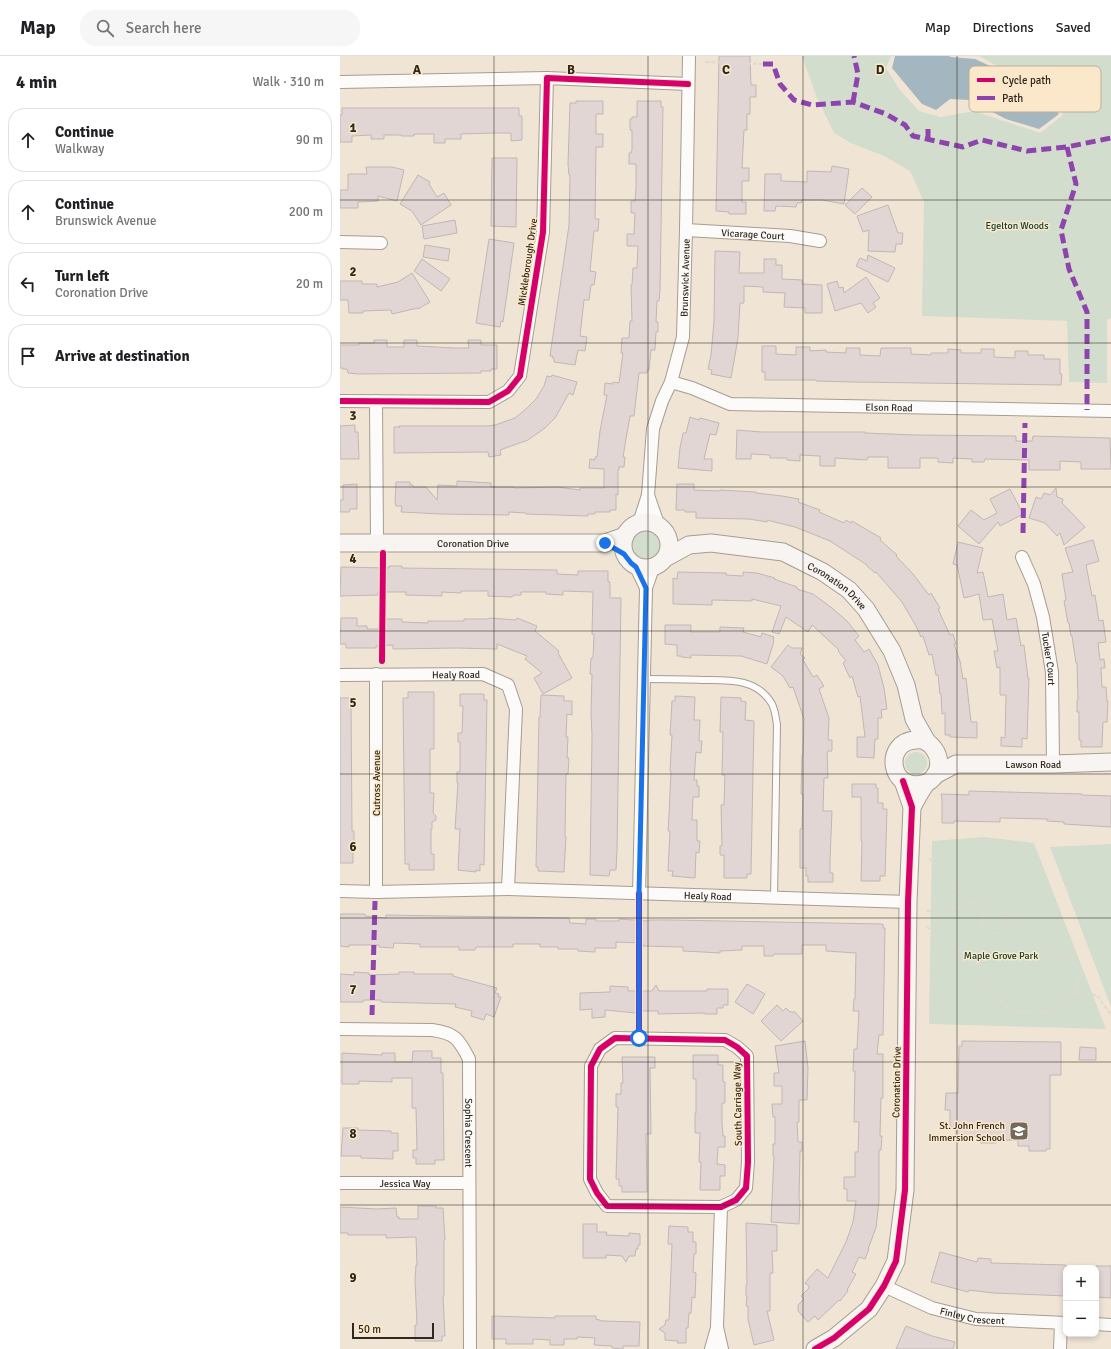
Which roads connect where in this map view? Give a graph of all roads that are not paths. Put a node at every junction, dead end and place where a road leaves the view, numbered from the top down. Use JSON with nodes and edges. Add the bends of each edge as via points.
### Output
{"nodes":[{"id":1,"x":689,"y":56,"type":"edge"},
{"id":2,"x":547,"y":78,"type":"junction"},
{"id":3,"x":340,"y":82,"type":"edge"},
{"id":4,"x":688,"y":84,"type":"junction"},
{"id":5,"x":686,"y":230,"type":"junction"},
{"id":6,"x":820,"y":241,"type":"dead end"},
{"id":7,"x":340,"y":242,"type":"edge"},
{"id":8,"x":381,"y":242,"type":"dead end"},
{"id":9,"x":671,"y":382,"type":"junction"},
{"id":10,"x":340,"y":401,"type":"edge"},
{"id":11,"x":376,"y":401,"type":"junction"},
{"id":12,"x":1111,"y":411,"type":"edge"},
{"id":13,"x":648,"y":495,"type":"junction"},
{"id":14,"x":639,"y":523,"type":"junction"},
{"id":15,"x":662,"y":529,"type":"junction"},
{"id":16,"x":625,"y":536,"type":"junction"},
{"id":17,"x":377,"y":542,"type":"junction"},
{"id":18,"x":340,"y":543,"type":"edge"},
{"id":19,"x":605,"y":543,"type":"junction"},
{"id":20,"x":689,"y":545,"type":"junction"},
{"id":21,"x":624,"y":554,"type":"junction"},
{"id":22,"x":667,"y":556,"type":"junction"},
{"id":23,"x":1022,"y":557,"type":"dead end"},
{"id":24,"x":636,"y":567,"type":"junction"},
{"id":25,"x":654,"y":568,"type":"junction"},
{"id":26,"x":646,"y":588,"type":"junction"},
{"id":27,"x":376,"y":674,"type":"junction"},
{"id":28,"x":340,"y":675,"type":"edge"},
{"id":29,"x":644,"y":679,"type":"junction"},
{"id":30,"x":914,"y":719,"type":"junction"},
{"id":31,"x":905,"y":742,"type":"junction"},
{"id":32,"x":932,"y":747,"type":"junction"},
{"id":33,"x":1111,"y":762,"type":"edge"},
{"id":34,"x":956,"y":764,"type":"junction"},
{"id":35,"x":1053,"y":764,"type":"junction"},
{"id":36,"x":931,"y":779,"type":"junction"},
{"id":37,"x":904,"y":781,"type":"junction"},
{"id":38,"x":912,"y":807,"type":"junction"},
{"id":39,"x":508,"y":889,"type":"junction"},
{"id":40,"x":340,"y":891,"type":"edge"},
{"id":41,"x":376,"y":892,"type":"junction"},
{"id":42,"x":639,"y":894,"type":"junction"},
{"id":43,"x":774,"y":898,"type":"junction"},
{"id":44,"x":908,"y":902,"type":"junction"},
{"id":45,"x":340,"y":1029,"type":"edge"},
{"id":46,"x":340,"y":1183,"type":"edge"},
{"id":47,"x":469,"y":1183,"type":"junction"},
{"id":48,"x":721,"y":1207,"type":"junction"},
{"id":49,"x":884,"y":1286,"type":"junction"},
{"id":50,"x":1063,"y":1323,"type":"edge"},
{"id":51,"x":1099,"y":1324,"type":"edge"},
{"id":52,"x":1111,"y":1325,"type":"edge"},
{"id":53,"x":717,"y":1327,"type":"junction"},
{"id":54,"x":470,"y":1349,"type":"edge"},
{"id":55,"x":711,"y":1349,"type":"edge"},
{"id":56,"x":722,"y":1349,"type":"edge"},
{"id":57,"x":815,"y":1349,"type":"edge"},
{"id":58,"x":1060,"y":1349,"type":"edge"}],
"edges":[{"from":1,"to":4,"type":"street","name":"Brunswick Avenue"},
{"from":2,"to":3,"type":"street"},
{"from":2,"to":4,"type":"street"},
{"from":2,"to":11,"type":"street","name":"Mickleborough Drive","via":[[543,232],[520,376],[508,391],[489,402]]},
{"from":4,"to":5,"type":"street","name":"Brunswick Avenue"},
{"from":5,"to":6,"type":"street","name":"Vicarage Court","via":[[790,236]]},
{"from":5,"to":9,"type":"street","name":"Brunswick Avenue","via":[[683,337]]},
{"from":7,"to":8,"type":"street"},
{"from":9,"to":12,"type":"street","name":"Elson Road","via":[[730,404]]},
{"from":9,"to":13,"type":"street","name":"Brunswick Avenue","via":[[653,429]]},
{"from":10,"to":11,"type":"street","name":"Mickleborough Drive"},
{"from":11,"to":17,"type":"street"},
{"from":13,"to":14,"type":"street","name":"Brunswick Avenue"},
{"from":13,"to":15,"type":"street","name":"Brunswick Avenue"},
{"from":14,"to":15,"type":"street","via":[[652,522]]},
{"from":14,"to":16,"type":"street","via":[[628,530]]},
{"from":15,"to":20,"type":"street"},
{"from":15,"to":22,"type":"street","via":[[670,545]]},
{"from":16,"to":19,"type":"street","name":"Coronation Drive"},
{"from":16,"to":21,"type":"street"},
{"from":17,"to":18,"type":"street","name":"Coronation Drive"},
{"from":17,"to":19,"type":"street","name":"Coronation Drive"},
{"from":19,"to":21,"type":"street","name":"Coronation Drive"},
{"from":20,"to":22,"type":"street","name":"Coronation Drive"},
{"from":20,"to":30,"type":"street","name":"Coronation Drive","via":[[711,543],[783,552],[823,572],[850,590],[866,609],[892,651],[906,686]]},
{"from":21,"to":24,"type":"street"},
{"from":22,"to":25,"type":"street","via":[[664,562]]},
{"from":23,"to":35,"type":"street","name":"Tucker Court","via":[[1034,584],[1043,617],[1052,672]]},
{"from":24,"to":25,"type":"street"},
{"from":24,"to":26,"type":"street"},
{"from":25,"to":26,"type":"street"},
{"from":26,"to":29,"type":"street"},
{"from":27,"to":28,"type":"street","name":"Healy Road"},
{"from":27,"to":39,"type":"street","name":"Healy Road","via":[[483,674],[508,685],[516,709]]},
{"from":27,"to":41,"type":"street","name":"Cutross Avenue"},
{"from":29,"to":42,"type":"street"},
{"from":29,"to":43,"type":"lane","via":[[742,681],[755,687],[772,704],[777,725]]},
{"from":30,"to":31,"type":"street"},
{"from":30,"to":32,"type":"street","name":"Coronation Drive"},
{"from":31,"to":32,"type":"street","via":[[916,740]]},
{"from":31,"to":37,"type":"street","via":[[897,750],[894,761],[896,773]]},
{"from":32,"to":34,"type":"street"},
{"from":32,"to":36,"type":"street","via":[[939,763]]},
{"from":33,"to":35,"type":"street","name":"Lawson Road"},
{"from":34,"to":35,"type":"street","name":"Lawson Road"},
{"from":34,"to":36,"type":"street","name":"Lawson Road"},
{"from":36,"to":37,"type":"street","via":[[914,785]]},
{"from":36,"to":38,"type":"street","name":"Coronation Drive"},
{"from":37,"to":38,"type":"street","name":"Coronation Drive"},
{"from":38,"to":44,"type":"street","name":"Coronation Drive"},
{"from":39,"to":41,"type":"street","name":"Healy Road"},
{"from":39,"to":42,"type":"street","name":"Healy Road"},
{"from":40,"to":41,"type":"street","name":"Healy Road"},
{"from":42,"to":43,"type":"street","name":"Healy Road"},
{"from":43,"to":44,"type":"street","name":"Healy Road"},
{"from":44,"to":49,"type":"street","name":"Coronation Drive","via":[[905,1190],[896,1261]]},
{"from":45,"to":47,"type":"street","name":"Sophia Crescent","via":[[432,1030],[446,1032],[460,1042],[469,1059]]},
{"from":46,"to":47,"type":"street","name":"Jessica Way"},
{"from":47,"to":54,"type":"street","name":"Sophia Crescent"},
{"from":48,"to":48,"type":"street","name":"South Carriage Way","via":[[736,1200],[746,1188],[746,1056],[725,1040],[615,1038],[600,1050],[591,1066],[590,1179],[597,1193],[607,1206]]},
{"from":48,"to":53,"type":"street"},
{"from":49,"to":50,"type":"street","name":"Finley Crescent","via":[[932,1308],[976,1319]]},
{"from":49,"to":57,"type":"street","name":"Coronation Drive","via":[[869,1309],[834,1338]]},
{"from":50,"to":58,"type":"street"},
{"from":51,"to":52,"type":"street"},
{"from":53,"to":55,"type":"street"},
{"from":53,"to":56,"type":"street"}]}
